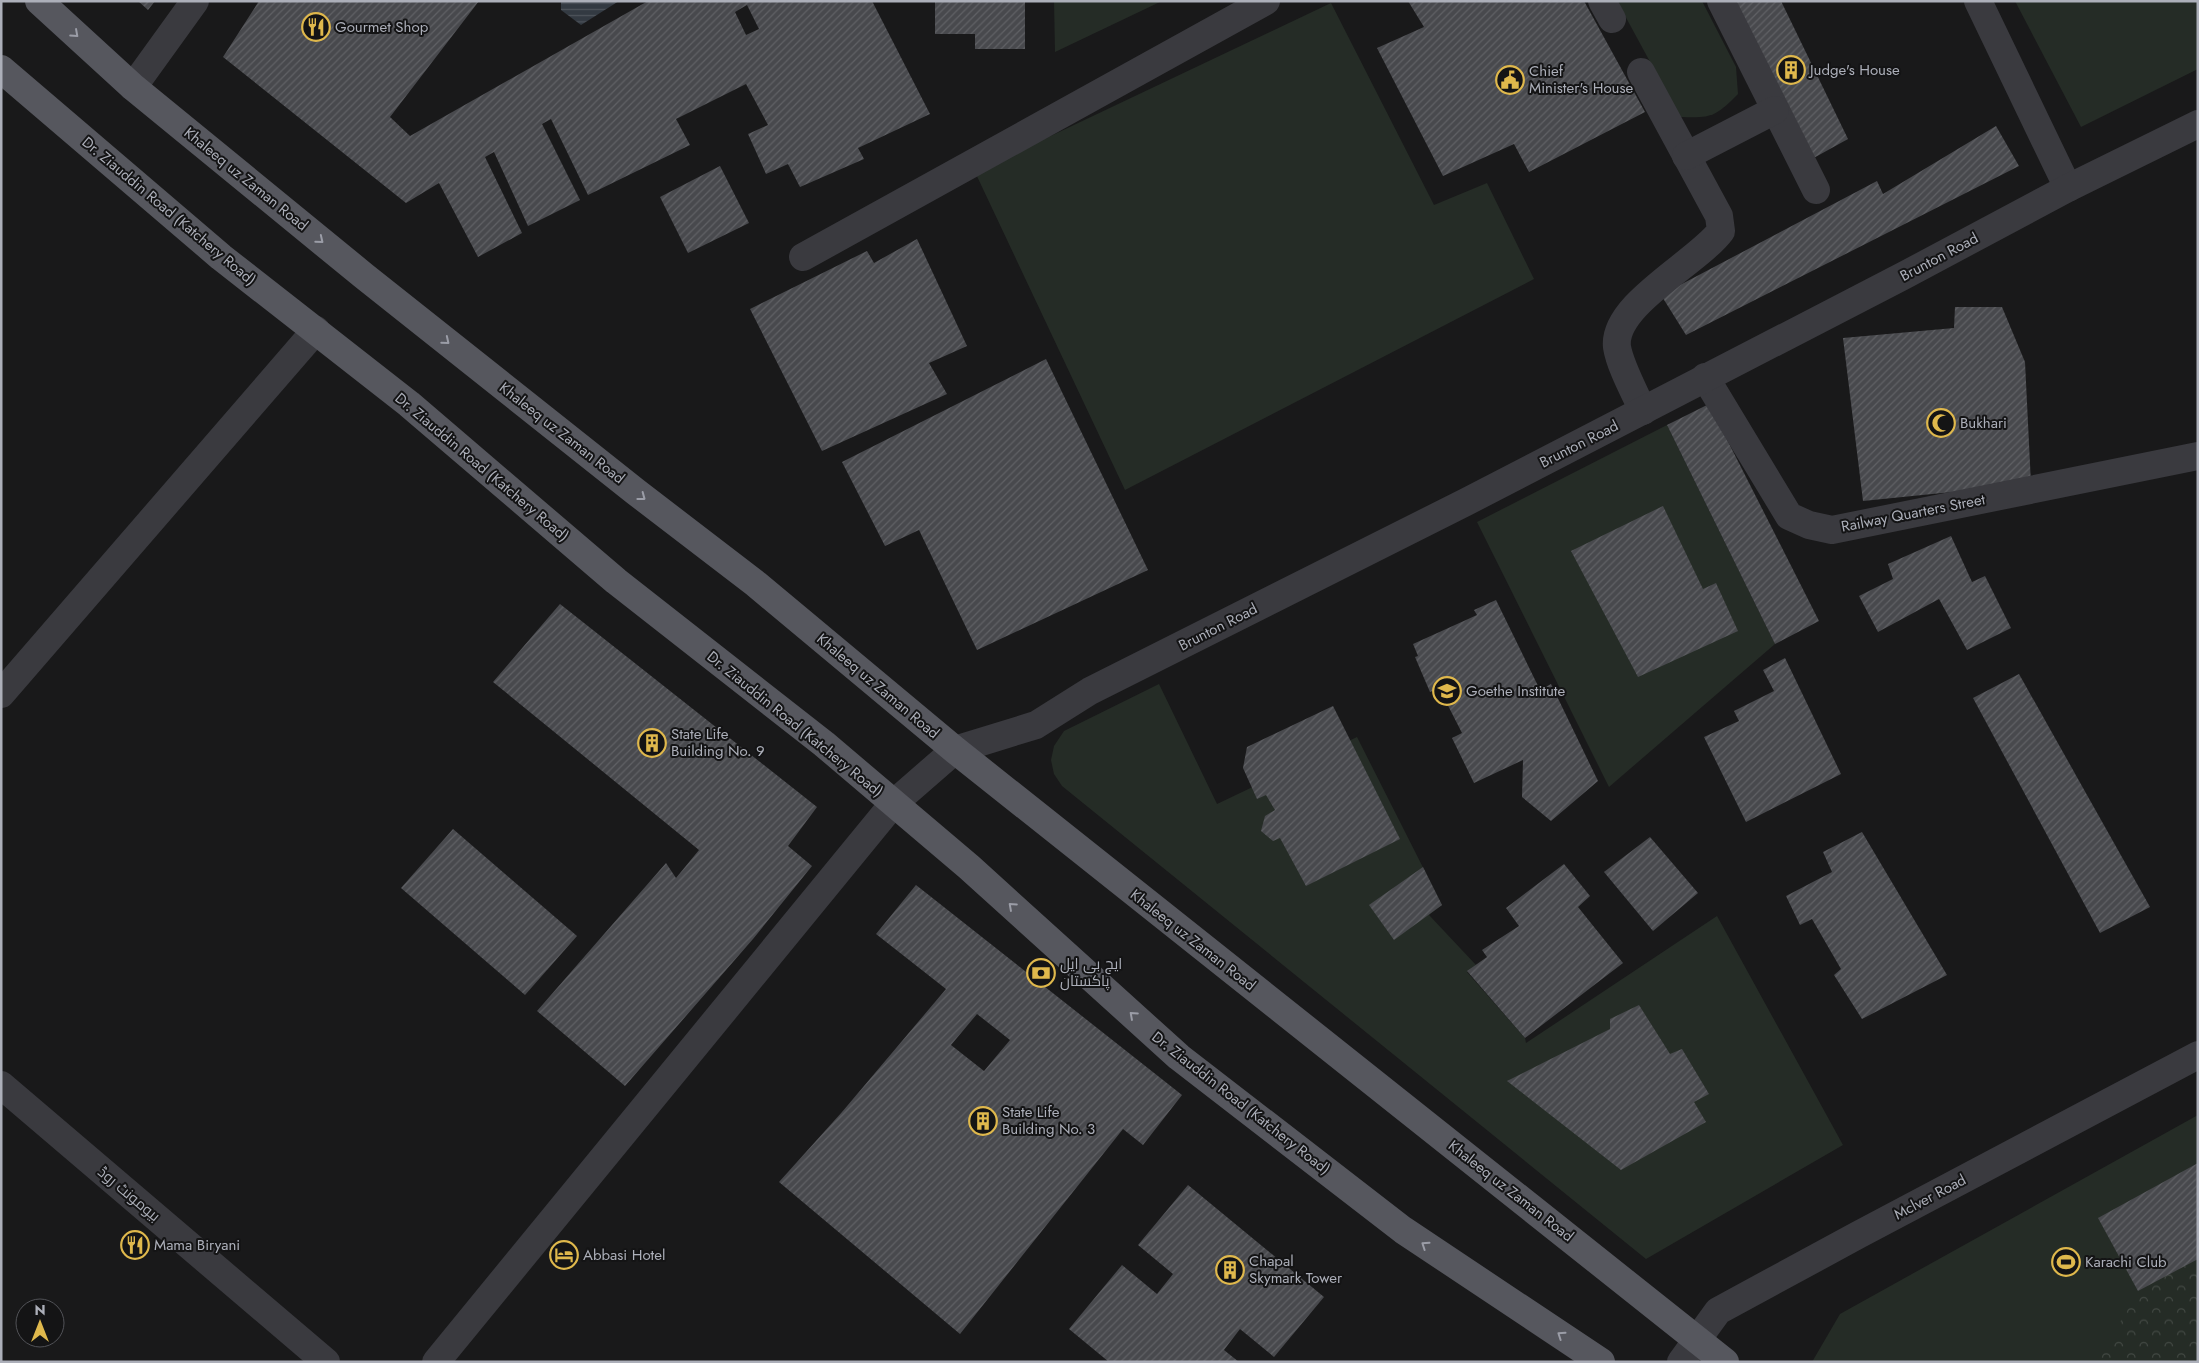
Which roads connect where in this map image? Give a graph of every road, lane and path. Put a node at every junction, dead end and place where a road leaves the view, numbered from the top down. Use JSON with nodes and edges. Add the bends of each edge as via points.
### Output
{"nodes":[{"id":1,"x":39,"y":1,"type":"edge"},
{"id":2,"x":195,"y":1,"type":"edge"},
{"id":3,"x":1720,"y":1,"type":"edge"},
{"id":4,"x":1978,"y":1,"type":"edge"},
{"id":5,"x":1254,"y":5,"type":"edge"},
{"id":6,"x":1,"y":69,"type":"edge"},
{"id":7,"x":1641,"y":72,"type":"dead end"},
{"id":8,"x":133,"y":87,"type":"junction"},
{"id":9,"x":1776,"y":110,"type":"junction"},
{"id":10,"x":2198,"y":124,"type":"edge"},
{"id":11,"x":1686,"y":156,"type":"junction"},
{"id":12,"x":2068,"y":188,"type":"junction"},
{"id":13,"x":1816,"y":190,"type":"dead end"},
{"id":14,"x":803,"y":257,"type":"dead end"},
{"id":15,"x":316,"y":330,"type":"junction"},
{"id":16,"x":1704,"y":377,"type":"junction"},
{"id":17,"x":1642,"y":411,"type":"junction"},
{"id":18,"x":2198,"y":456,"type":"edge"},
{"id":19,"x":1,"y":694,"type":"edge"},
{"id":20,"x":955,"y":750,"type":"junction"},
{"id":21,"x":893,"y":804,"type":"junction"},
{"id":22,"x":2198,"y":1055,"type":"edge"},
{"id":23,"x":1,"y":1085,"type":"edge"},
{"id":24,"x":1697,"y":1339,"type":"junction"},
{"id":25,"x":326,"y":1362,"type":"edge"},
{"id":26,"x":436,"y":1362,"type":"edge"},
{"id":27,"x":1601,"y":1362,"type":"edge"},
{"id":28,"x":1681,"y":1362,"type":"edge"},
{"id":29,"x":1725,"y":1362,"type":"edge"}],
"edges":[{"from":1,"to":8,"type":"main road","name":"Khaleeq uz Zaman Road","one_way":true},
{"from":2,"to":8,"type":"street"},
{"from":3,"to":9,"type":"street"},
{"from":4,"to":12,"type":"street"},
{"from":5,"to":14,"type":"street"},
{"from":6,"to":15,"type":"main road","name":"Dr. Ziauddin Road (Katchery Road)","via":[[221,257]]},
{"from":7,"to":11,"type":"street"},
{"from":8,"to":20,"type":"main road","name":"Khaleeq uz Zaman Road","one_way":true,"via":[[500,384],[756,584]]},
{"from":9,"to":11,"type":"street"},
{"from":9,"to":13,"type":"street"},
{"from":10,"to":12,"type":"street","name":"Brunton Road"},
{"from":11,"to":17,"type":"street","via":[[1719,216],[1721,231],[1712,243],[1646,296],[1622,322],[1617,348]]},
{"from":12,"to":16,"type":"street","name":"Brunton Road"},
{"from":15,"to":19,"type":"street"},
{"from":15,"to":21,"type":"main road","name":"Dr. Ziauddin Road (Katchery Road)","via":[[409,404],[616,581],[824,744]]},
{"from":16,"to":17,"type":"street","name":"Brunton Road"},
{"from":16,"to":18,"type":"street","name":"Railway Quarters Street","via":[[1789,516],[1832,530]]},
{"from":17,"to":20,"type":"street","name":"Brunton Road","via":[[1090,691],[1036,725]]},
{"from":20,"to":21,"type":"street"},
{"from":20,"to":24,"type":"main road","name":"Khaleeq uz Zaman Road"},
{"from":21,"to":26,"type":"street"},
{"from":27,"to":21,"type":"main road","name":"Dr. Ziauddin Road (Katchery Road)","one_way":true,"via":[[1402,1230],[1179,1057],[969,867]]},
{"from":22,"to":24,"type":"street","name":"Mclver Road","via":[[1718,1311]]},
{"from":23,"to":25,"type":"street","name":"بیومونٹ روڈ"},
{"from":24,"to":28,"type":"street","name":"Mclver Road"},
{"from":24,"to":29,"type":"main road","name":"Khaleeq uz Zaman Road"}]}
